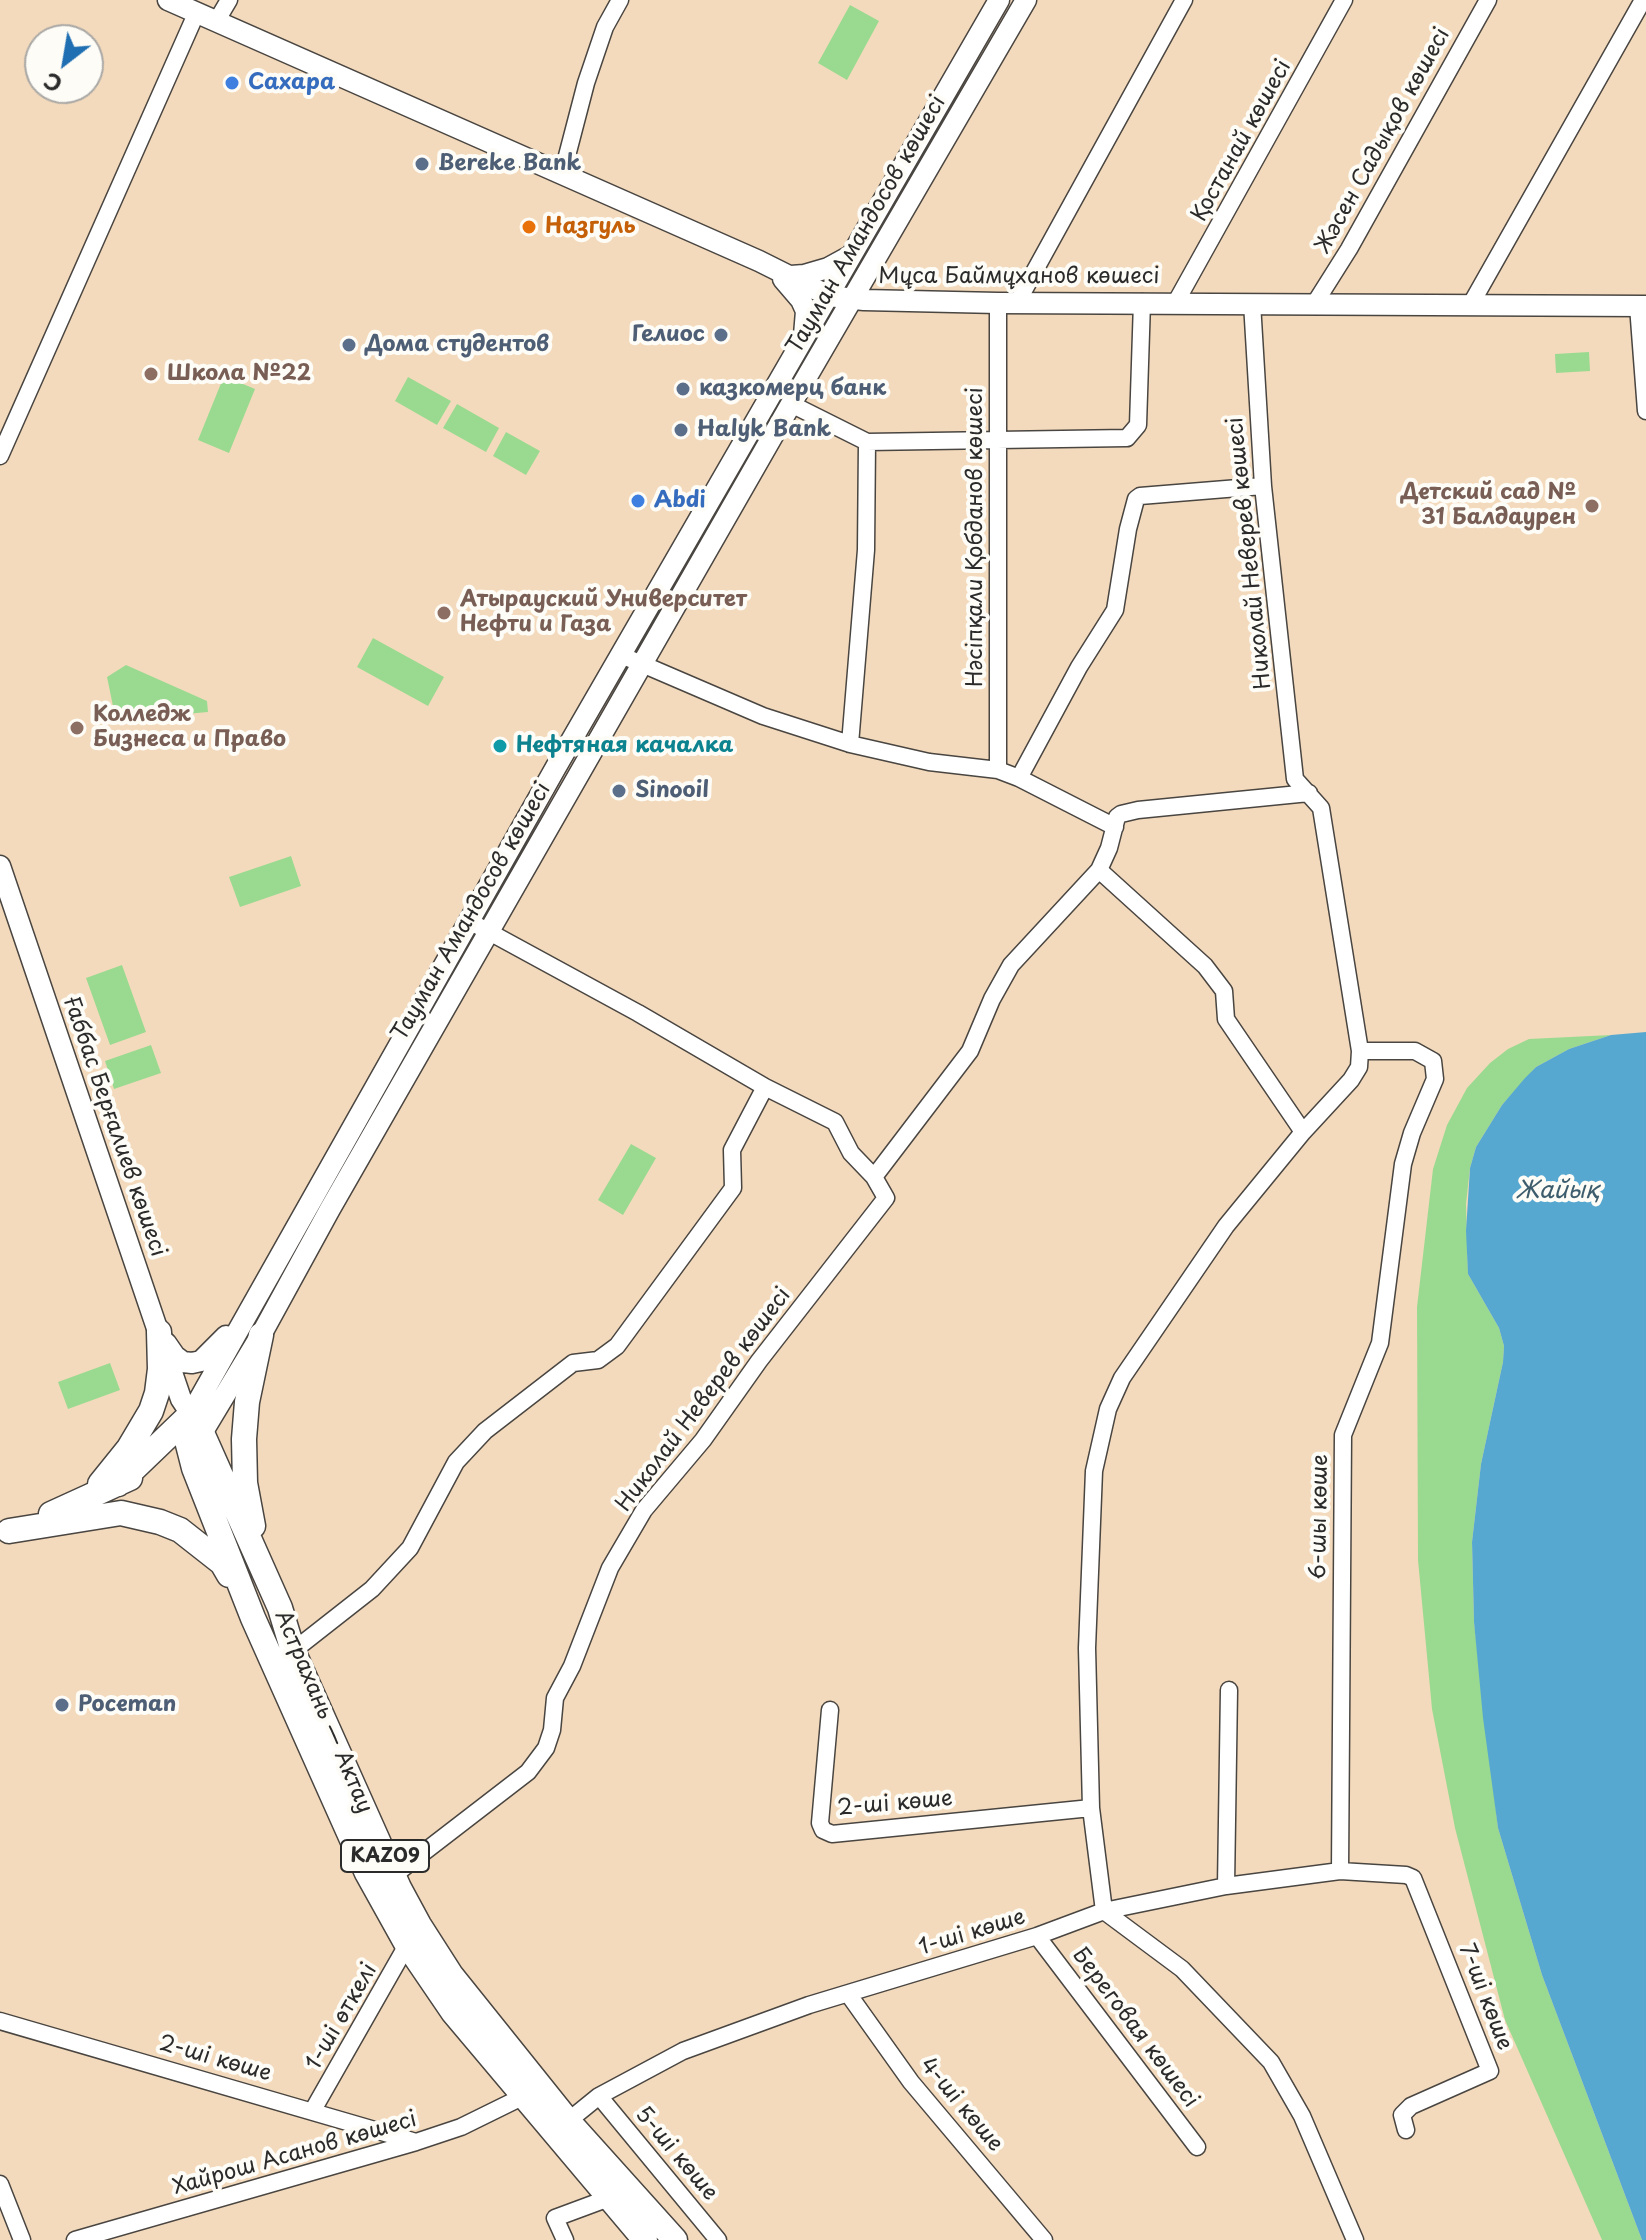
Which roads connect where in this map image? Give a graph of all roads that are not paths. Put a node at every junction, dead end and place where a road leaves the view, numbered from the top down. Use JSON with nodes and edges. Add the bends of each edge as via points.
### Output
{"nodes":[{"id":1,"x":168,"y":0,"type":"edge"},
{"id":2,"x":229,"y":0,"type":"edge"},
{"id":3,"x":620,"y":0,"type":"edge"},
{"id":4,"x":999,"y":0,"type":"edge"},
{"id":5,"x":1026,"y":0,"type":"edge"},
{"id":6,"x":1184,"y":0,"type":"edge"},
{"id":7,"x":1344,"y":0,"type":"edge"},
{"id":8,"x":1488,"y":0,"type":"edge"},
{"id":9,"x":1643,"y":0,"type":"edge"},
{"id":10,"x":196,"y":14,"type":"junction"},
{"id":11,"x":216,"y":22,"type":"junction"},
{"id":12,"x":562,"y":175,"type":"junction"},
{"id":13,"x":853,"y":254,"type":"junction"},
{"id":14,"x":873,"y":265,"type":"junction"},
{"id":15,"x":781,"y":272,"type":"junction"},
{"id":16,"x":829,"y":296,"type":"junction"},
{"id":17,"x":853,"y":298,"type":"junction"},
{"id":18,"x":893,"y":301,"type":"junction"},
{"id":19,"x":1142,"y":302,"type":"junction"},
{"id":20,"x":1176,"y":302,"type":"junction"},
{"id":21,"x":1007,"y":303,"type":"junction"},
{"id":22,"x":1252,"y":303,"type":"junction"},
{"id":23,"x":1315,"y":303,"type":"junction"},
{"id":24,"x":1471,"y":304,"type":"junction"},
{"id":25,"x":1642,"y":306,"type":"edge"},
{"id":26,"x":803,"y":341,"type":"junction"},
{"id":27,"x":826,"y":344,"type":"junction"},
{"id":28,"x":791,"y":404,"type":"junction"},
{"id":29,"x":1646,"y":411,"type":"edge"},
{"id":30,"x":997,"y":439,"type":"junction"},
{"id":31,"x":867,"y":442,"type":"junction"},
{"id":32,"x":0,"y":456,"type":"edge"},
{"id":33,"x":1263,"y":486,"type":"junction"},
{"id":34,"x":621,"y":655,"type":"junction"},
{"id":35,"x":642,"y":666,"type":"junction"},
{"id":36,"x":850,"y":744,"type":"junction"},
{"id":37,"x":998,"y":770,"type":"junction"},
{"id":38,"x":1019,"y":778,"type":"junction"},
{"id":39,"x":1309,"y":793,"type":"junction"},
{"id":40,"x":1115,"y":827,"type":"junction"},
{"id":41,"x":0,"y":866,"type":"edge"},
{"id":42,"x":1099,"y":870,"type":"junction"},
{"id":43,"x":469,"y":921,"type":"junction"},
{"id":44,"x":488,"y":932,"type":"junction"},
{"id":45,"x":1360,"y":1051,"type":"junction"},
{"id":46,"x":765,"y":1087,"type":"junction"},
{"id":47,"x":1303,"y":1132,"type":"junction"},
{"id":48,"x":874,"y":1177,"type":"junction"},
{"id":49,"x":252,"y":1329,"type":"junction"},
{"id":50,"x":159,"y":1332,"type":"junction"},
{"id":51,"x":189,"y":1424,"type":"junction"},
{"id":52,"x":88,"y":1499,"type":"junction"},
{"id":53,"x":5,"y":1532,"type":"edge"},
{"id":54,"x":280,"y":1608,"type":"junction"},
{"id":55,"x":253,"y":1618,"type":"junction"},
{"id":56,"x":293,"y":1651,"type":"junction"},
{"id":57,"x":1229,"y":1690,"type":"dead end"},
{"id":58,"x":830,"y":1710,"type":"dead end"},
{"id":59,"x":1091,"y":1808,"type":"junction"},
{"id":60,"x":1340,"y":1871,"type":"junction"},
{"id":61,"x":393,"y":1876,"type":"junction"},
{"id":62,"x":1413,"y":1878,"type":"joint"},
{"id":63,"x":1226,"y":1886,"type":"junction"},
{"id":64,"x":1104,"y":1911,"type":"junction"},
{"id":65,"x":1037,"y":1936,"type":"junction"},
{"id":66,"x":407,"y":1945,"type":"junction"},
{"id":67,"x":849,"y":1995,"type":"junction"},
{"id":68,"x":0,"y":2021,"type":"edge"},
{"id":69,"x":599,"y":2096,"type":"junction"},
{"id":70,"x":522,"y":2097,"type":"junction"},
{"id":71,"x":313,"y":2110,"type":"junction"},
{"id":72,"x":561,"y":2127,"type":"junction"},
{"id":73,"x":1406,"y":2130,"type":"dead end"},
{"id":74,"x":416,"y":2142,"type":"junction"},
{"id":75,"x":1197,"y":2147,"type":"dead end"},
{"id":76,"x":0,"y":2184,"type":"edge"},
{"id":77,"x":620,"y":2194,"type":"junction"},
{"id":78,"x":22,"y":2240,"type":"edge"},
{"id":79,"x":75,"y":2240,"type":"edge"},
{"id":80,"x":565,"y":2240,"type":"edge"},
{"id":81,"x":645,"y":2240,"type":"edge"},
{"id":82,"x":675,"y":2240,"type":"edge"},
{"id":83,"x":718,"y":2240,"type":"edge"},
{"id":84,"x":1044,"y":2240,"type":"edge"},
{"id":85,"x":1355,"y":2240,"type":"edge"}],
"edges":[{"from":1,"to":10,"type":"main road","name":"Мұса Баймұханов көшесі"},
{"from":2,"to":11,"type":"street"},
{"from":3,"to":12,"type":"street","via":[[586,83]]},
{"from":4,"to":13,"type":"main road","name":"Тауман Амандосов көшесі"},
{"from":5,"to":14,"type":"main road","name":"Тауман Амандосов көшесі"},
{"from":6,"to":21,"type":"street","name":"Нәсіпқали Қобданов көшесі"},
{"from":7,"to":20,"type":"street","name":"Қостанай көшесі"},
{"from":8,"to":23,"type":"street","name":"Жәсен Садықов көшесі"},
{"from":9,"to":24,"type":"street"},
{"from":10,"to":11,"type":"main road","name":"Мұса Баймұханов көшесі"},
{"from":10,"to":32,"type":"street"},
{"from":11,"to":12,"type":"main road","name":"Мұса Баймұханов көшесі"},
{"from":12,"to":15,"type":"main road","name":"Мұса Баймұханов көшесі"},
{"from":13,"to":15,"type":"main road","via":[[804,275]]},
{"from":13,"to":16,"type":"main road","name":"Тауман Амандосов көшесі"},
{"from":14,"to":17,"type":"main road","name":"Тауман Амандосов көшесі"},
{"from":14,"to":18,"type":"main road","via":[[872,281]]},
{"from":15,"to":16,"type":"main road","name":"Мұса Баймұханов көшесі"},
{"from":15,"to":26,"type":"main road","via":[[806,311]]},
{"from":16,"to":17,"type":"main road","name":"Мұса Баймұханов көшесі"},
{"from":16,"to":26,"type":"main road","name":"Тауман Амандосов көшесі"},
{"from":17,"to":18,"type":"main road","name":"Мұса Баймұханов көшесі"},
{"from":17,"to":27,"type":"main road","name":"Тауман Амандосов көшесі"},
{"from":18,"to":21,"type":"main road","name":"Мұса Баймұханов көшесі"},
{"from":18,"to":27,"type":"main road","via":[[862,316]]},
{"from":19,"to":20,"type":"main road","name":"Мұса Баймұханов көшесі"},
{"from":19,"to":21,"type":"main road","name":"Мұса Баймұханов көшесі"},
{"from":19,"to":30,"type":"street","via":[[1134,432],[1127,438]]},
{"from":20,"to":22,"type":"main road","name":"Мұса Баймұханов көшесі"},
{"from":21,"to":30,"type":"street","name":"Нәсіпқали Қобданов көшесі"},
{"from":22,"to":23,"type":"main road","name":"Мұса Баймұханов көшесі"},
{"from":22,"to":33,"type":"street","name":"Николай Неверев көшесі"},
{"from":23,"to":24,"type":"main road","name":"Мұса Баймұханов көшесі"},
{"from":24,"to":25,"type":"main road","name":"Мұса Баймұханов көшесі"},
{"from":25,"to":29,"type":"street"},
{"from":26,"to":34,"type":"main road","name":"Тауман Амандосов көшесі"},
{"from":27,"to":28,"type":"main road","name":"Тауман Амандосов көшесі"},
{"from":28,"to":31,"type":"street"},
{"from":28,"to":35,"type":"main road","name":"Тауман Амандосов көшесі"},
{"from":30,"to":31,"type":"street"},
{"from":30,"to":37,"type":"street","name":"Нәсіпқали Қобданов көшесі"},
{"from":31,"to":36,"type":"street","via":[[866,550]]},
{"from":33,"to":38,"type":"street","via":[[1136,499],[1115,610]]},
{"from":33,"to":39,"type":"street","name":"Николай Неверев көшесі","via":[[1295,779]]},
{"from":34,"to":35,"type":"street"},
{"from":34,"to":43,"type":"main road","name":"Тауман Амандосов көшесі"},
{"from":35,"to":36,"type":"street","via":[[763,716]]},
{"from":35,"to":44,"type":"main road","name":"Тауман Амандосов көшесі"},
{"from":36,"to":37,"type":"street","via":[[929,762]]},
{"from":37,"to":38,"type":"street"},
{"from":38,"to":40,"type":"street"},
{"from":39,"to":40,"type":"street","via":[[1125,812]]},
{"from":39,"to":45,"type":"street","name":"Николай Неверев көшесі","via":[[1321,808]]},
{"from":40,"to":42,"type":"street"},
{"from":41,"to":50,"type":"main road","name":"Ғаббас Берғалиев көшесі"},
{"from":42,"to":47,"type":"street","via":[[1205,966],[1224,991],[1226,1019]]},
{"from":42,"to":48,"type":"street","via":[[1011,965],[970,1051]]},
{"from":43,"to":44,"type":"street"},
{"from":43,"to":49,"type":"main road","name":"Тауман Амандосов көшесі"},
{"from":44,"to":46,"type":"street"},
{"from":44,"to":49,"type":"main road","name":"Тауман Амандосов көшесі"},
{"from":45,"to":47,"type":"street","via":[[1351,1080]]},
{"from":45,"to":60,"type":"street","name":"6-шы көше","via":[[1415,1051],[1433,1061],[1435,1079],[1403,1164],[1380,1343],[1343,1435]]},
{"from":46,"to":48,"type":"street","via":[[835,1122],[851,1153]]},
{"from":46,"to":56,"type":"street","via":[[732,1150],[733,1188],[617,1346],[598,1360],[573,1363],[485,1431],[456,1462],[410,1548],[372,1589]]},
{"from":47,"to":59,"type":"street","via":[[1226,1226],[1122,1378],[1108,1409],[1094,1471],[1087,1648]]},
{"from":48,"to":61,"type":"street","name":"Николай Неверев көшесі","via":[[886,1198],[644,1510],[617,1557],[555,1698],[546,1748],[528,1772]]},
{"from":49,"to":50,"type":"main road","via":[[192,1363],[175,1356]]},
{"from":49,"to":51,"type":"main road","name":"Тауман Амандосов көшесі"},
{"from":49,"to":54,"type":"highway","via":[[245,1483],[253,1527]]},
{"from":50,"to":51,"type":"main road","name":"Ғаббас Берғалиев көшесі"},
{"from":50,"to":52,"type":"highway","via":[[151,1411]]},
{"from":51,"to":52,"type":"highway","via":[[118,1484]]},
{"from":51,"to":54,"type":"highway","name":"Астрахань — Актау","number":"KAZ09"},
{"from":51,"to":55,"type":"highway","name":"Астрахань — Актау","number":"KAZ09"},
{"from":52,"to":53,"type":"highway"},
{"from":53,"to":55,"type":"highway","via":[[121,1513],[160,1522],[180,1530],[222,1563]]},
{"from":54,"to":55,"type":"highway"},
{"from":54,"to":56,"type":"highway","name":"Астрахань — Актау","number":"KAZ09"},
{"from":55,"to":66,"type":"highway","name":"Астрахань — Актау","number":"KAZ09","via":[[367,1873]]},
{"from":56,"to":61,"type":"highway","name":"Астрахань — Актау","number":"KAZ09"},
{"from":57,"to":63,"type":"street"},
{"from":58,"to":59,"type":"street","name":"2-ші көше","via":[[820,1823],[832,1834]]},
{"from":59,"to":64,"type":"street"},
{"from":60,"to":62,"type":"street","name":"1-ші көше"},
{"from":60,"to":63,"type":"street","name":"1-ші көше"},
{"from":61,"to":72,"type":"highway","name":"Астрахань — Актау","number":"KAZ09","via":[[451,1975]]},
{"from":62,"to":73,"type":"street","name":"7-шi көше","via":[[1490,2071],[1411,2106],[1402,2115]]},
{"from":63,"to":64,"type":"street","name":"1-ші көше"},
{"from":64,"to":65,"type":"street","name":"1-ші көше"},
{"from":64,"to":85,"type":"street","via":[[1182,1969],[1271,2062],[1302,2116]]},
{"from":65,"to":67,"type":"street","name":"1-ші көше"},
{"from":65,"to":75,"type":"street","name":"Береговая көшесі"},
{"from":66,"to":70,"type":"highway","name":"Астрахань — Актау","number":"KAZ09"},
{"from":66,"to":71,"type":"street","name":"1-ші өткелі"},
{"from":67,"to":69,"type":"street","name":"1-ші көше","via":[[683,2051]]},
{"from":67,"to":84,"type":"street","name":"4-шi көше","via":[[911,2082]]},
{"from":68,"to":71,"type":"street","name":"2-ші көше"},
{"from":69,"to":72,"type":"street","name":"1-ші көше"},
{"from":69,"to":83,"type":"street","name":"5-шi көше"},
{"from":70,"to":72,"type":"highway","name":"Астрахань — Актау","number":"KAZ09"},
{"from":70,"to":74,"type":"street","name":"Хайрош Асанов көшесі"},
{"from":71,"to":74,"type":"street","name":"2-ші көше"},
{"from":72,"to":77,"type":"highway","name":"Астрахань — Актау","number":"KAZ09"},
{"from":74,"to":79,"type":"street","name":"Хайрош Асанов көшесі"},
{"from":76,"to":78,"type":"street"},
{"from":77,"to":80,"type":"street","via":[[555,2218]]},
{"from":77,"to":81,"type":"highway","name":"Астрахань — Актау","number":"KAZ09"},
{"from":77,"to":82,"type":"highway","name":"Астрахань — Актау","number":"KAZ09"}]}
